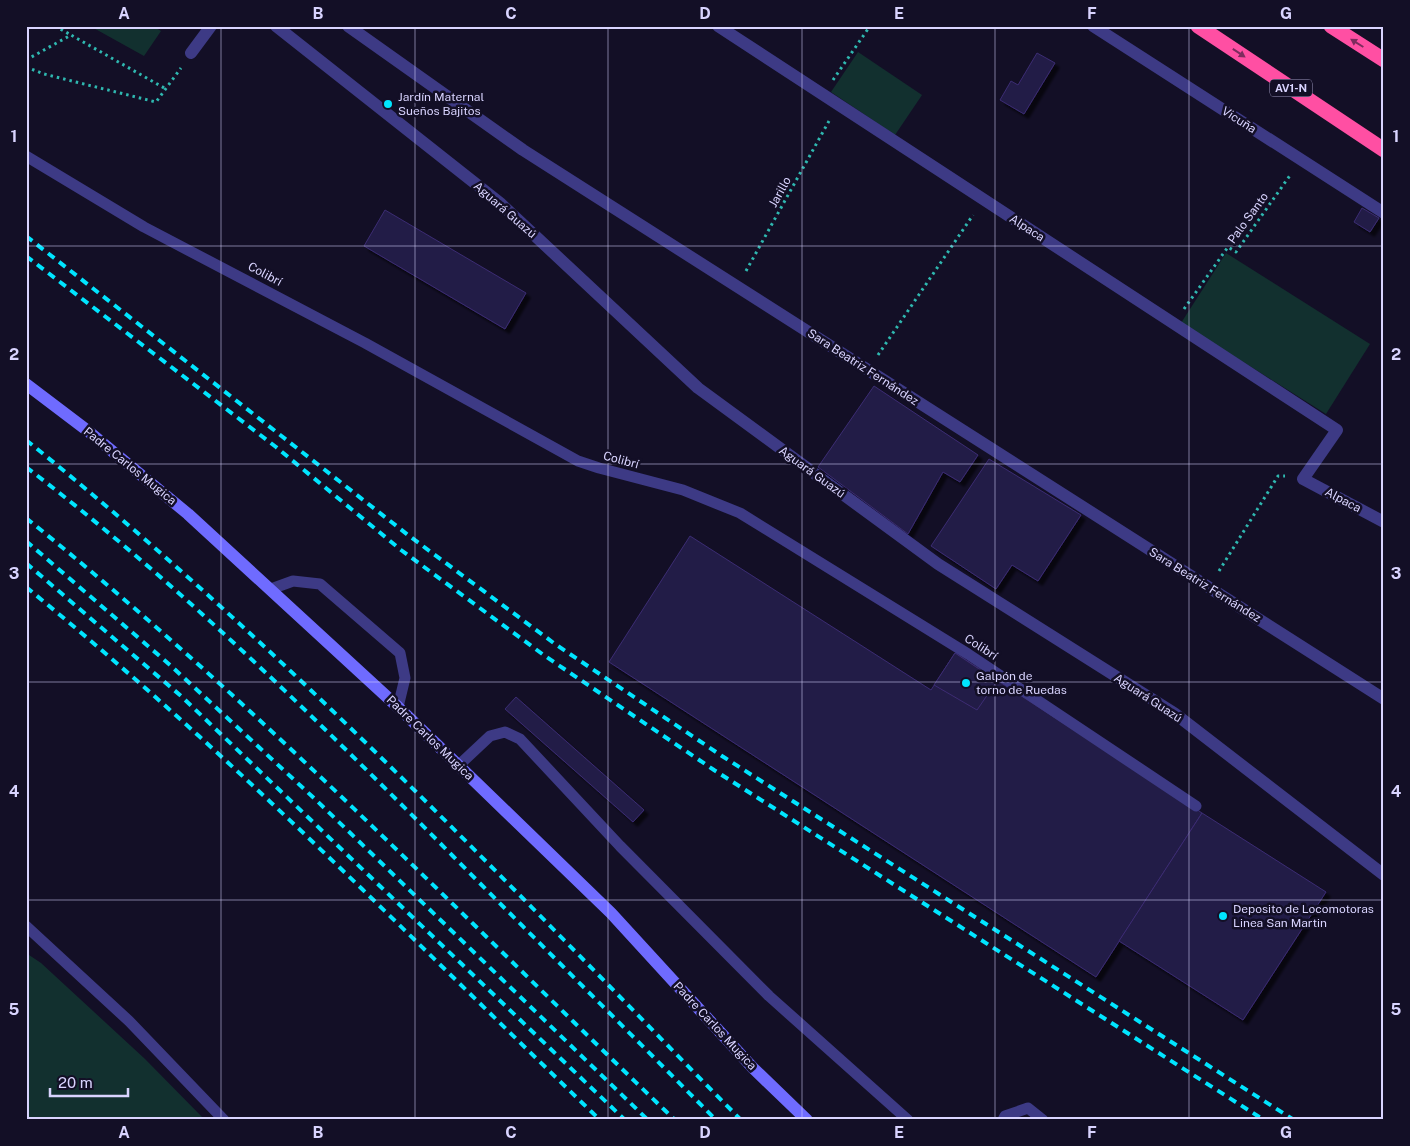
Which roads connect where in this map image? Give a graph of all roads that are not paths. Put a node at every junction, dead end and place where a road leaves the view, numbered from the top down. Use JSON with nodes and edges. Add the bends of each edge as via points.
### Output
{"nodes":[{"id":1,"x":211,"y":26,"type":"edge"},
{"id":2,"x":276,"y":26,"type":"edge"},
{"id":3,"x":348,"y":26,"type":"edge"},
{"id":4,"x":718,"y":26,"type":"edge"},
{"id":5,"x":1094,"y":26,"type":"edge"},
{"id":6,"x":1198,"y":26,"type":"edge"},
{"id":7,"x":1331,"y":26,"type":"edge"},
{"id":8,"x":192,"y":53,"type":"road end"},
{"id":9,"x":1384,"y":60,"type":"edge"},
{"id":10,"x":1384,"y":150,"type":"edge"},
{"id":11,"x":26,"y":156,"type":"edge"},
{"id":12,"x":1384,"y":213,"type":"edge"},
{"id":13,"x":26,"y":384,"type":"edge"},
{"id":14,"x":1384,"y":522,"type":"edge"},
{"id":15,"x":271,"y":589,"type":"junction"},
{"id":16,"x":1384,"y":699,"type":"edge"},
{"id":17,"x":398,"y":707,"type":"junction"},
{"id":18,"x":458,"y":766,"type":"junction"},
{"id":19,"x":1196,"y":806,"type":"dead end"},
{"id":20,"x":1383,"y":875,"type":"edge"},
{"id":21,"x":26,"y":926,"type":"edge"},
{"id":22,"x":224,"y":1120,"type":"edge"},
{"id":23,"x":808,"y":1120,"type":"edge"},
{"id":24,"x":908,"y":1120,"type":"edge"},
{"id":25,"x":1003,"y":1120,"type":"edge"},
{"id":26,"x":1043,"y":1120,"type":"edge"}],
"edges":[{"from":1,"to":8,"type":"street"},
{"from":2,"to":20,"type":"street","name":"Aguará Guazú","via":[[500,203],[698,388],[938,564],[1174,713]]},
{"from":3,"to":16,"type":"street","name":"Sara Beatriz Fernández","via":[[523,150]]},
{"from":4,"to":14,"type":"street","name":"Alpaca","via":[[1336,430],[1303,479]]},
{"from":5,"to":12,"type":"street","name":"Vicuña"},
{"from":6,"to":10,"type":"highway","number":"AV1-N","one_way":true},
{"from":9,"to":7,"type":"highway","one_way":true},
{"from":11,"to":19,"type":"lane","name":"Colibrí","via":[[144,227],[365,343],[578,461],[683,490],[740,513],[968,654]]},
{"from":13,"to":15,"type":"street","name":"Padre Carlos Mugica","via":[[188,514]]},
{"from":15,"to":17,"type":"street","name":"Padre Carlos Mugica"},
{"from":15,"to":17,"type":"lane","via":[[293,581],[320,584],[400,653],[405,678]]},
{"from":17,"to":18,"type":"street","name":"Padre Carlos Mugica"},
{"from":18,"to":23,"type":"street","name":"Padre Carlos Mugica","via":[[611,913],[753,1068]]},
{"from":18,"to":24,"type":"lane","via":[[490,736],[505,732],[520,739],[620,846],[770,996]]},
{"from":21,"to":22,"type":"lane","via":[[129,1022]]},
{"from":25,"to":26,"type":"lane","via":[[1005,1116],[1028,1108]]}]}
